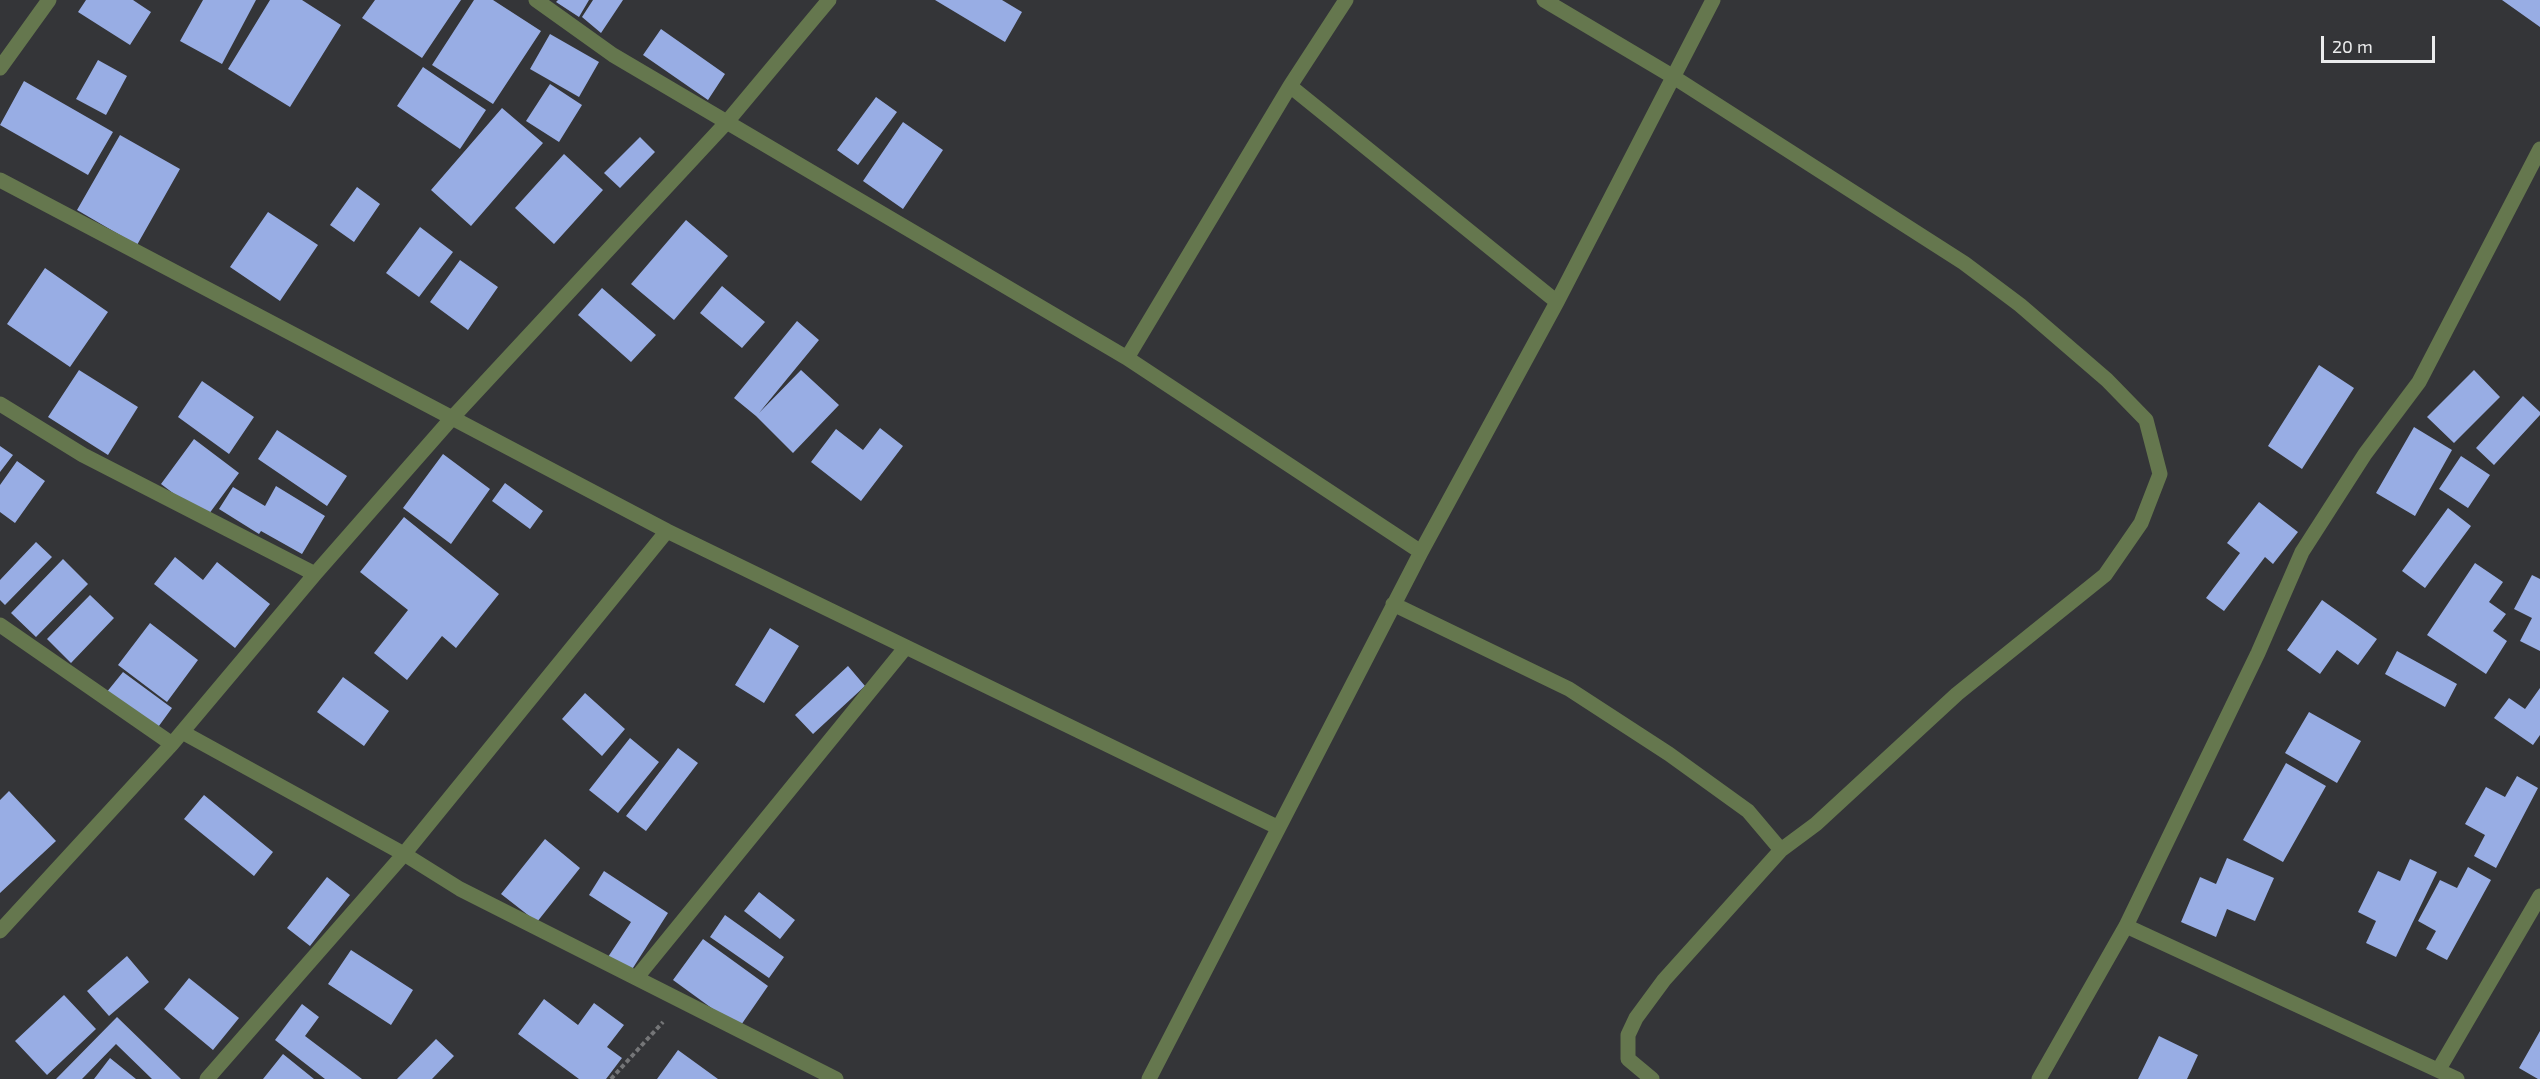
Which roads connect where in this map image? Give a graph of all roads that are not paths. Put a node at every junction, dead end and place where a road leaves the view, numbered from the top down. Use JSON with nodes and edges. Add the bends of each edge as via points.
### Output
{"nodes":[{"id":1,"x":49,"y":0,"type":"edge"},
{"id":2,"x":536,"y":0,"type":"edge"},
{"id":3,"x":829,"y":0,"type":"edge"},
{"id":4,"x":1346,"y":0,"type":"edge"},
{"id":5,"x":1544,"y":0,"type":"edge"},
{"id":6,"x":1713,"y":0,"type":"edge"},
{"id":7,"x":0,"y":68,"type":"edge"},
{"id":8,"x":1672,"y":76,"type":"junction"},
{"id":9,"x":1290,"y":86,"type":"junction"},
{"id":10,"x":726,"y":123,"type":"junction"},
{"id":11,"x":2540,"y":149,"type":"edge"},
{"id":12,"x":0,"y":180,"type":"edge"},
{"id":13,"x":1557,"y":302,"type":"junction"},
{"id":14,"x":1127,"y":358,"type":"junction"},
{"id":15,"x":0,"y":404,"type":"edge"},
{"id":16,"x":452,"y":418,"type":"junction"},
{"id":17,"x":667,"y":531,"type":"junction"},
{"id":18,"x":1421,"y":552,"type":"junction"},
{"id":19,"x":315,"y":574,"type":"junction"},
{"id":20,"x":1393,"y":604,"type":"junction"},
{"id":21,"x":0,"y":625,"type":"edge"},
{"id":22,"x":906,"y":647,"type":"junction"},
{"id":23,"x":177,"y":738,"type":"junction"},
{"id":24,"x":1277,"y":827,"type":"junction"},
{"id":25,"x":1781,"y":850,"type":"junction"},
{"id":26,"x":405,"y":854,"type":"junction"},
{"id":27,"x":2540,"y":896,"type":"edge"},
{"id":28,"x":2126,"y":927,"type":"junction"},
{"id":29,"x":0,"y":931,"type":"edge"},
{"id":30,"x":637,"y":977,"type":"junction"},
{"id":31,"x":2439,"y":1070,"type":"junction"},
{"id":32,"x":207,"y":1079,"type":"edge"},
{"id":33,"x":836,"y":1079,"type":"edge"},
{"id":34,"x":1149,"y":1079,"type":"edge"},
{"id":35,"x":1652,"y":1079,"type":"edge"},
{"id":36,"x":2039,"y":1079,"type":"edge"},
{"id":37,"x":2457,"y":1079,"type":"edge"}],
"edges":[{"from":1,"to":7,"type":"street"},
{"from":2,"to":10,"type":"street","via":[[613,55]]},
{"from":3,"to":10,"type":"street"},
{"from":4,"to":9,"type":"street"},
{"from":5,"to":8,"type":"street"},
{"from":6,"to":8,"type":"street"},
{"from":8,"to":13,"type":"street"},
{"from":8,"to":25,"type":"street","via":[[1964,263],[2020,305],[2107,380],[2146,420],[2160,474],[2141,523],[2105,575],[1957,694],[1816,824]]},
{"from":9,"to":13,"type":"street"},
{"from":9,"to":14,"type":"street"},
{"from":10,"to":14,"type":"street"},
{"from":10,"to":16,"type":"street"},
{"from":11,"to":28,"type":"street","via":[[2419,382],[2365,454],[2302,552],[2258,653]]},
{"from":12,"to":16,"type":"street"},
{"from":13,"to":18,"type":"street"},
{"from":14,"to":18,"type":"street"},
{"from":15,"to":19,"type":"street","via":[[83,455]]},
{"from":16,"to":17,"type":"street"},
{"from":16,"to":19,"type":"street"},
{"from":17,"to":22,"type":"street"},
{"from":17,"to":26,"type":"street"},
{"from":18,"to":20,"type":"street"},
{"from":19,"to":23,"type":"street"},
{"from":20,"to":24,"type":"street"},
{"from":20,"to":25,"type":"street","via":[[1569,689],[1748,811]]},
{"from":21,"to":23,"type":"street"},
{"from":22,"to":24,"type":"street"},
{"from":22,"to":30,"type":"street"},
{"from":23,"to":26,"type":"street"},
{"from":23,"to":29,"type":"street"},
{"from":24,"to":34,"type":"street"},
{"from":25,"to":35,"type":"street","via":[[1664,980],[1636,1018],[1628,1035],[1628,1059]]},
{"from":26,"to":30,"type":"street","via":[[460,889]]},
{"from":26,"to":32,"type":"street"},
{"from":27,"to":31,"type":"street"},
{"from":28,"to":31,"type":"street"},
{"from":28,"to":36,"type":"street"},
{"from":30,"to":33,"type":"street"},
{"from":31,"to":37,"type":"street"}]}
